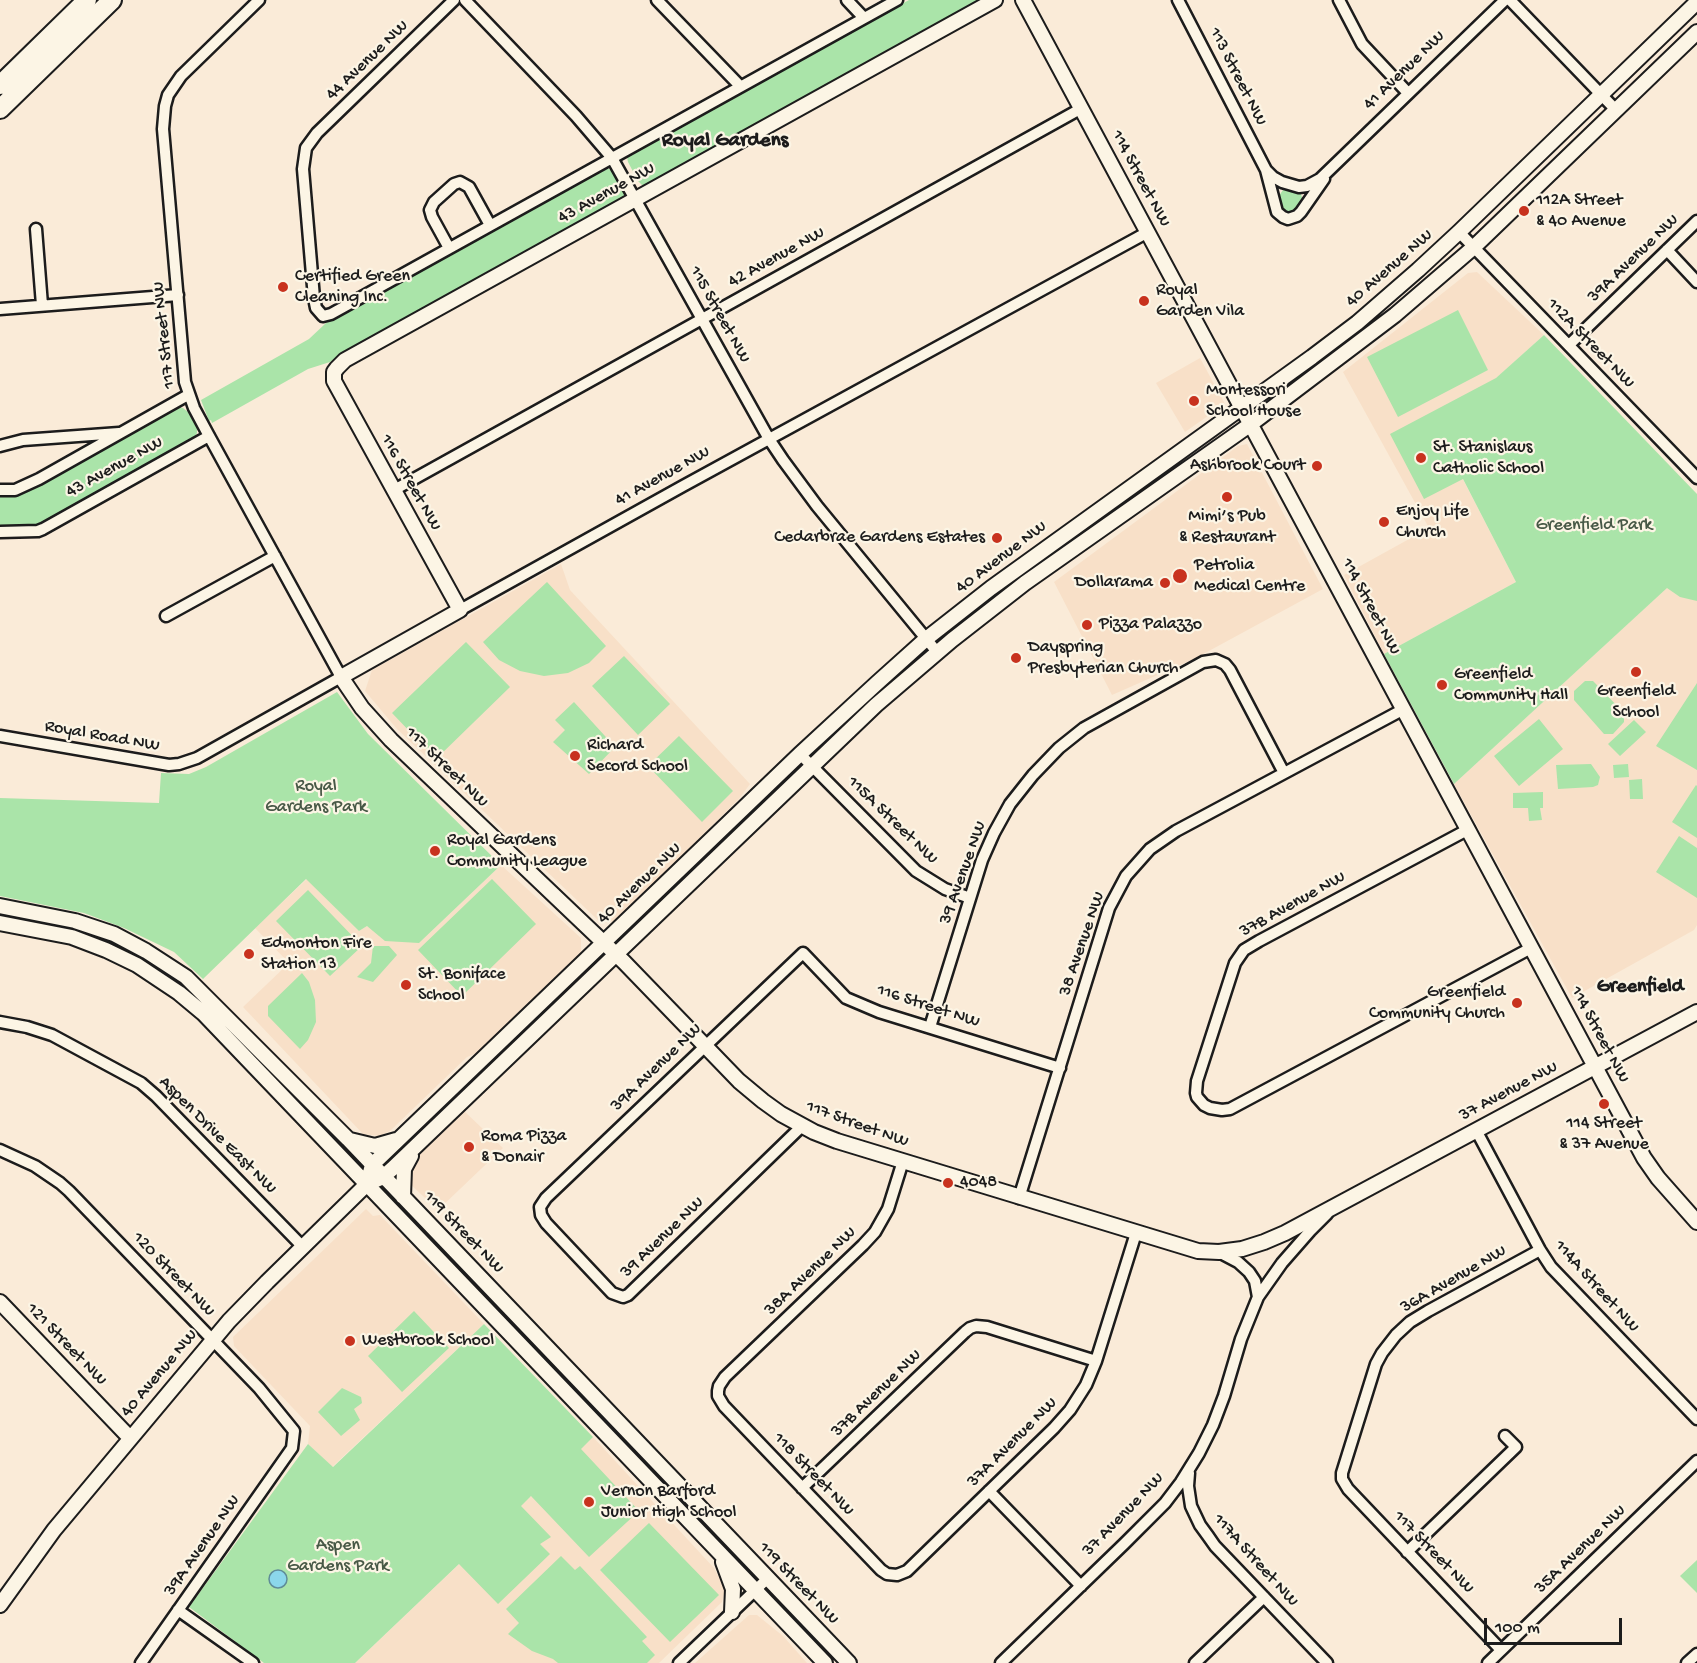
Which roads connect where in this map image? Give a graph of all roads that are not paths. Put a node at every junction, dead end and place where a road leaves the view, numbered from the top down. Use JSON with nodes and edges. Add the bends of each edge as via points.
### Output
{"nodes":[{"id":1,"x":87,"y":0,"type":"edge"},
{"id":2,"x":112,"y":0,"type":"edge"},
{"id":3,"x":259,"y":0,"type":"edge"},
{"id":4,"x":454,"y":0,"type":"edge"},
{"id":5,"x":465,"y":0,"type":"edge"},
{"id":6,"x":657,"y":0,"type":"edge"},
{"id":7,"x":847,"y":0,"type":"edge"},
{"id":8,"x":897,"y":0,"type":"edge"},
{"id":9,"x":995,"y":0,"type":"edge"},
{"id":10,"x":1023,"y":0,"type":"edge"},
{"id":11,"x":1178,"y":0,"type":"edge"},
{"id":12,"x":1339,"y":0,"type":"edge"},
{"id":13,"x":1505,"y":0,"type":"edge"},
{"id":14,"x":1510,"y":0,"type":"edge"},
{"id":15,"x":1697,"y":2,"type":"edge"},
{"id":16,"x":864,"y":18,"type":"junction"},
{"id":17,"x":1697,"y":32,"type":"edge"},
{"id":18,"x":0,"y":85,"type":"edge"},
{"id":19,"x":740,"y":86,"type":"junction"},
{"id":20,"x":1408,"y":93,"type":"junction"},
{"id":21,"x":1601,"y":95,"type":"junction"},
{"id":22,"x":1082,"y":108,"type":"junction"},
{"id":23,"x":0,"y":109,"type":"edge"},
{"id":24,"x":1616,"y":110,"type":"junction"},
{"id":25,"x":612,"y":158,"type":"junction"},
{"id":26,"x":1330,"y":168,"type":"junction"},
{"id":27,"x":1266,"y":170,"type":"junction"},
{"id":28,"x":636,"y":199,"type":"junction"},
{"id":29,"x":1288,"y":219,"type":"joint"},
{"id":30,"x":1697,"y":221,"type":"edge"},
{"id":31,"x":490,"y":225,"type":"junction"},
{"id":32,"x":36,"y":230,"type":"dead end"},
{"id":33,"x":1148,"y":232,"type":"junction"},
{"id":34,"x":1459,"y":232,"type":"junction"},
{"id":35,"x":449,"y":248,"type":"junction"},
{"id":36,"x":1474,"y":248,"type":"junction"},
{"id":37,"x":1667,"y":250,"type":"junction"},
{"id":38,"x":1697,"y":282,"type":"edge"},
{"id":39,"x":178,"y":295,"type":"junction"},
{"id":40,"x":42,"y":305,"type":"junction"},
{"id":41,"x":0,"y":309,"type":"edge"},
{"id":42,"x":323,"y":316,"type":"joint"},
{"id":43,"x":702,"y":319,"type":"junction"},
{"id":44,"x":1569,"y":345,"type":"junction"},
{"id":45,"x":334,"y":372,"type":"joint"},
{"id":46,"x":188,"y":395,"type":"junction"},
{"id":47,"x":1242,"y":407,"type":"junction"},
{"id":48,"x":1251,"y":424,"type":"junction"},
{"id":49,"x":122,"y":433,"type":"junction"},
{"id":50,"x":208,"y":436,"type":"junction"},
{"id":51,"x":769,"y":439,"type":"junction"},
{"id":52,"x":0,"y":446,"type":"edge"},
{"id":53,"x":1697,"y":478,"type":"edge"},
{"id":54,"x":0,"y":490,"type":"edge"},
{"id":55,"x":394,"y":490,"type":"junction"},
{"id":56,"x":0,"y":532,"type":"edge"},
{"id":57,"x":274,"y":556,"type":"junction"},
{"id":58,"x":460,"y":610,"type":"junction"},
{"id":59,"x":165,"y":616,"type":"dead end"},
{"id":60,"x":926,"y":639,"type":"junction"},
{"id":61,"x":937,"y":652,"type":"junction"},
{"id":62,"x":341,"y":677,"type":"junction"},
{"id":63,"x":1404,"y":709,"type":"junction"},
{"id":64,"x":0,"y":736,"type":"edge"},
{"id":65,"x":800,"y":754,"type":"junction"},
{"id":66,"x":197,"y":758,"type":"joint"},
{"id":67,"x":811,"y":765,"type":"junction"},
{"id":68,"x":1284,"y":772,"type":"junction"},
{"id":69,"x":1469,"y":829,"type":"junction"},
{"id":70,"x":970,"y":898,"type":"junction"},
{"id":71,"x":0,"y":906,"type":"edge"},
{"id":72,"x":0,"y":923,"type":"edge"},
{"id":73,"x":604,"y":944,"type":"junction"},
{"id":74,"x":1532,"y":948,"type":"junction"},
{"id":75,"x":803,"y":953,"type":"joint"},
{"id":76,"x":615,"y":954,"type":"junction"},
{"id":77,"x":1697,"y":1012,"type":"edge"},
{"id":78,"x":0,"y":1022,"type":"edge"},
{"id":79,"x":930,"y":1027,"type":"junction"},
{"id":80,"x":705,"y":1045,"type":"junction"},
{"id":81,"x":1595,"y":1067,"type":"junction"},
{"id":82,"x":1060,"y":1068,"type":"junction"},
{"id":83,"x":802,"y":1126,"type":"junction"},
{"id":84,"x":1476,"y":1130,"type":"junction"},
{"id":85,"x":401,"y":1138,"type":"junction"},
{"id":86,"x":348,"y":1139,"type":"junction"},
{"id":87,"x":418,"y":1144,"type":"junction"},
{"id":88,"x":0,"y":1150,"type":"edge"},
{"id":89,"x":903,"y":1161,"type":"junction"},
{"id":90,"x":372,"y":1165,"type":"junction"},
{"id":91,"x":383,"y":1177,"type":"junction"},
{"id":92,"x":367,"y":1184,"type":"junction"},
{"id":93,"x":403,"y":1197,"type":"junction"},
{"id":94,"x":1019,"y":1197,"type":"junction"},
{"id":95,"x":1339,"y":1204,"type":"junction"},
{"id":96,"x":1697,"y":1222,"type":"edge"},
{"id":97,"x":1136,"y":1233,"type":"junction"},
{"id":98,"x":303,"y":1247,"type":"junction"},
{"id":99,"x":1540,"y":1250,"type":"junction"},
{"id":100,"x":1219,"y":1252,"type":"junction"},
{"id":101,"x":623,"y":1297,"type":"joint"},
{"id":102,"x":1258,"y":1297,"type":"junction"},
{"id":103,"x":0,"y":1302,"type":"edge"},
{"id":104,"x":213,"y":1341,"type":"junction"},
{"id":105,"x":1096,"y":1361,"type":"junction"},
{"id":106,"x":718,"y":1391,"type":"joint"},
{"id":107,"x":1697,"y":1419,"type":"edge"},
{"id":108,"x":1505,"y":1436,"type":"dead end"},
{"id":109,"x":130,"y":1438,"type":"junction"},
{"id":110,"x":292,"y":1448,"type":"joint"},
{"id":111,"x":1697,"y":1461,"type":"edge"},
{"id":112,"x":1190,"y":1467,"type":"junction"},
{"id":113,"x":1342,"y":1479,"type":"joint"},
{"id":114,"x":802,"y":1488,"type":"junction"},
{"id":115,"x":989,"y":1491,"type":"junction"},
{"id":116,"x":719,"y":1552,"type":"junction"},
{"id":117,"x":1407,"y":1552,"type":"junction"},
{"id":118,"x":892,"y":1575,"type":"joint"},
{"id":119,"x":768,"y":1578,"type":"junction"},
{"id":120,"x":1081,"y":1586,"type":"junction"},
{"id":121,"x":755,"y":1590,"type":"junction"},
{"id":122,"x":1264,"y":1597,"type":"junction"},
{"id":123,"x":0,"y":1605,"type":"edge"},
{"id":124,"x":178,"y":1610,"type":"junction"},
{"id":125,"x":732,"y":1612,"type":"junction"},
{"id":126,"x":1501,"y":1650,"type":"junction"},
{"id":127,"x":1697,"y":1654,"type":"edge"},
{"id":128,"x":141,"y":1663,"type":"edge"},
{"id":129,"x":254,"y":1663,"type":"edge"},
{"id":130,"x":679,"y":1663,"type":"edge"},
{"id":131,"x":825,"y":1663,"type":"edge"},
{"id":132,"x":849,"y":1663,"type":"edge"},
{"id":133,"x":1001,"y":1663,"type":"edge"},
{"id":134,"x":1195,"y":1663,"type":"edge"},
{"id":135,"x":1327,"y":1663,"type":"edge"},
{"id":136,"x":1488,"y":1663,"type":"edge"},
{"id":137,"x":1687,"y":1663,"type":"edge"}],
"edges":[{"from":1,"to":18,"type":"highway"},
{"from":2,"to":23,"type":"highway"},
{"from":3,"to":39,"type":"street","name":"117 Street NW","via":[[189,68],[168,95],[163,129]]},
{"from":4,"to":42,"type":"street","name":"44 Avenue NW","via":[[306,148],[303,169],[314,298]]},
{"from":5,"to":25,"type":"street","name":"115 Street NW"},
{"from":6,"to":19,"type":"street"},
{"from":7,"to":16,"type":"street"},
{"from":8,"to":16,"type":"street","name":"43 Avenue NW"},
{"from":9,"to":28,"type":"street","name":"43 Avenue NW"},
{"from":10,"to":22,"type":"street","name":"114 Street NW"},
{"from":11,"to":27,"type":"street","name":"113 Street NW"},
{"from":12,"to":20,"type":"street","via":[[1362,44]]},
{"from":13,"to":20,"type":"street","name":"41 Avenue NW"},
{"from":14,"to":21,"type":"street"},
{"from":15,"to":21,"type":"street","name":"40 Avenue NW"},
{"from":16,"to":19,"type":"street","name":"43 Avenue NW"},
{"from":17,"to":24,"type":"street","name":"40 Avenue NW"},
{"from":19,"to":25,"type":"street","name":"43 Avenue NW"},
{"from":20,"to":26,"type":"street","name":"41 Avenue NW"},
{"from":21,"to":24,"type":"street"},
{"from":21,"to":34,"type":"street","name":"40 Avenue NW"},
{"from":22,"to":33,"type":"street","name":"114 Street NW"},
{"from":22,"to":43,"type":"street","name":"42 Avenue NW"},
{"from":24,"to":36,"type":"street","name":"40 Avenue NW"},
{"from":25,"to":28,"type":"street","name":"115 Street NW"},
{"from":25,"to":31,"type":"street","name":"43 Avenue NW"},
{"from":26,"to":27,"type":"street","name":"41 Avenue NW","via":[[1306,186],[1293,185]]},
{"from":26,"to":29,"type":"street","name":"41 Avenue NW","via":[[1304,209]]},
{"from":27,"to":29,"type":"street","name":"113 Street NW","via":[[1277,212]]},
{"from":28,"to":43,"type":"street","name":"115 Street NW"},
{"from":28,"to":45,"type":"street","name":"43 Avenue NW","via":[[345,360]]},
{"from":30,"to":37,"type":"street","name":"39A Avenue NW"},
{"from":31,"to":35,"type":"street","name":"43 Avenue NW"},
{"from":31,"to":35,"type":"street","via":[[469,188],[460,182],[454,184],[430,210]]},
{"from":32,"to":40,"type":"street"},
{"from":33,"to":47,"type":"street","name":"114 Street NW"},
{"from":33,"to":51,"type":"street","name":"41 Avenue NW"},
{"from":34,"to":36,"type":"street","name":"112A Street NW"},
{"from":34,"to":47,"type":"street","name":"40 Avenue NW","via":[[1357,323]]},
{"from":35,"to":42,"type":"street","name":"43 Avenue NW"},
{"from":36,"to":44,"type":"street","name":"112A Street NW"},
{"from":36,"to":48,"type":"street","name":"40 Avenue NW","via":[[1341,358]]},
{"from":37,"to":38,"type":"street"},
{"from":37,"to":44,"type":"street","name":"39A Avenue NW"},
{"from":39,"to":40,"type":"street"},
{"from":39,"to":46,"type":"street","name":"117 Street NW"},
{"from":40,"to":41,"type":"street"},
{"from":43,"to":51,"type":"street","name":"115 Street NW"},
{"from":43,"to":55,"type":"street","name":"42 Avenue NW"},
{"from":44,"to":53,"type":"street","name":"112A Street NW"},
{"from":45,"to":55,"type":"street","name":"116 Street NW","via":[[334,381]]},
{"from":46,"to":49,"type":"street","name":"43 Avenue NW"},
{"from":46,"to":50,"type":"street","name":"117 Street NW"},
{"from":47,"to":48,"type":"street","name":"114 Street NW"},
{"from":47,"to":60,"type":"street","name":"40 Avenue NW"},
{"from":48,"to":61,"type":"street","name":"40 Avenue NW","via":[[1026,583]]},
{"from":48,"to":63,"type":"street","name":"114 Street NW"},
{"from":49,"to":52,"type":"street","name":"43 Avenue NW","via":[[23,440]]},
{"from":49,"to":54,"type":"street","name":"43 Avenue NW","via":[[31,484]]},
{"from":50,"to":56,"type":"street","name":"43 Avenue NW","via":[[38,531]]},
{"from":50,"to":57,"type":"street","name":"117 Street NW"},
{"from":51,"to":58,"type":"street","name":"41 Avenue NW"},
{"from":51,"to":60,"type":"street","name":"115 Street NW","via":[[803,488]]},
{"from":55,"to":58,"type":"street","name":"116 Street NW"},
{"from":57,"to":59,"type":"street"},
{"from":57,"to":62,"type":"street","name":"117 Street NW"},
{"from":58,"to":62,"type":"street","name":"41 Avenue NW"},
{"from":60,"to":61,"type":"street","name":"115 Street NW"},
{"from":60,"to":65,"type":"street","name":"40 Avenue NW"},
{"from":61,"to":67,"type":"street","name":"40 Avenue NW"},
{"from":62,"to":66,"type":"street","name":"41 Avenue NW"},
{"from":62,"to":73,"type":"street","name":"117 Street NW","via":[[391,740]]},
{"from":63,"to":68,"type":"street","name":"38 Avenue NW"},
{"from":63,"to":69,"type":"street","name":"114 Street NW"},
{"from":64,"to":66,"type":"street","name":"Royal Road NW","via":[[169,765]]},
{"from":65,"to":67,"type":"street","name":"115A Street NW"},
{"from":65,"to":73,"type":"street","name":"40 Avenue NW"},
{"from":67,"to":70,"type":"street","name":"115A Street NW","via":[[916,872]]},
{"from":67,"to":76,"type":"street","name":"40 Avenue NW"},
{"from":68,"to":70,"type":"street","name":"39 Avenue NW","via":[[1230,670],[1216,660],[1203,662],[1099,719],[1053,754],[1002,817]]},
{"from":68,"to":82,"type":"street","name":"38 Avenue NW","via":[[1163,839],[1126,876],[1109,908]]},
{"from":69,"to":74,"type":"street","name":"114 Street NW"},
{"from":69,"to":74,"type":"street","name":"37B Avenue NW","via":[[1244,950],[1235,963],[1197,1081],[1200,1101],[1216,1110],[1230,1109]]},
{"from":70,"to":79,"type":"street","name":"39 Avenue NW"},
{"from":71,"to":86,"type":"street","name":"119 Street NW","via":[[75,921],[114,934],[186,977]]},
{"from":72,"to":92,"type":"street","name":"119 Street NW","via":[[72,937],[106,950],[137,965],[178,993],[203,1013]]},
{"from":73,"to":76,"type":"street","name":"117 Street NW"},
{"from":73,"to":85,"type":"street","name":"40 Avenue NW"},
{"from":74,"to":81,"type":"street","name":"114 Street NW"},
{"from":75,"to":79,"type":"street","name":"116 Street NW","via":[[846,998]]},
{"from":75,"to":80,"type":"street","name":"39A Avenue NW"},
{"from":76,"to":80,"type":"street","name":"117 Street NW"},
{"from":76,"to":87,"type":"street","name":"40 Avenue NW"},
{"from":77,"to":81,"type":"street","name":"37 Avenue NW"},
{"from":78,"to":98,"type":"street","name":"Aspen Drive East NW","via":[[52,1035],[141,1083]]},
{"from":79,"to":82,"type":"street","name":"116 Street NW"},
{"from":80,"to":83,"type":"street","name":"117 Street NW","via":[[749,1091]]},
{"from":80,"to":101,"type":"street","name":"39A Avenue NW","via":[[540,1207],[546,1223],[612,1293]]},
{"from":81,"to":84,"type":"street","name":"37 Avenue NW"},
{"from":81,"to":96,"type":"street","name":"114 Street NW","via":[[1652,1171]]},
{"from":82,"to":94,"type":"street","name":"38 Avenue NW"},
{"from":83,"to":89,"type":"street","name":"117 Street NW"},
{"from":83,"to":101,"type":"street","name":"39 Avenue NW"},
{"from":84,"to":95,"type":"street","name":"37 Avenue NW"},
{"from":84,"to":99,"type":"street","name":"114A Street NW"},
{"from":85,"to":86,"type":"street","via":[[375,1146]]},
{"from":85,"to":90,"type":"street","name":"40 Avenue NW"},
{"from":86,"to":90,"type":"street","name":"119 Street NW"},
{"from":87,"to":91,"type":"street","name":"40 Avenue NW"},
{"from":87,"to":93,"type":"street","via":[[404,1169]]},
{"from":88,"to":104,"type":"street","name":"120 Street NW","via":[[60,1183]]},
{"from":89,"to":94,"type":"street","name":"117 Street NW"},
{"from":89,"to":106,"type":"street","name":"38A Avenue NW","via":[[888,1209],[875,1232],[725,1377]]},
{"from":90,"to":91,"type":"street","name":"119 Street NW"},
{"from":90,"to":92,"type":"street"},
{"from":91,"to":92,"type":"street","name":"40 Avenue NW"},
{"from":91,"to":93,"type":"street","name":"119 Street NW"},
{"from":92,"to":98,"type":"street","name":"40 Avenue NW"},
{"from":92,"to":116,"type":"street","name":"119 Street NW"},
{"from":93,"to":119,"type":"street","name":"119 Street NW"},
{"from":94,"to":97,"type":"street","name":"117 Street NW"},
{"from":95,"to":100,"type":"street","name":"37 Avenue NW","via":[[1264,1242]]},
{"from":95,"to":102,"type":"street","name":"37 Avenue NW","via":[[1296,1246]]},
{"from":97,"to":100,"type":"street","name":"117 Street NW","via":[[1188,1248]]},
{"from":97,"to":105,"type":"street","name":"37A Avenue NW"},
{"from":98,"to":104,"type":"street","name":"40 Avenue NW"},
{"from":99,"to":107,"type":"street","name":"114A Street NW","via":[[1551,1267]]},
{"from":99,"to":113,"type":"street","name":"36A Avenue NW","via":[[1428,1311],[1396,1335],[1374,1370]]},
{"from":100,"to":102,"type":"street","via":[[1246,1269],[1254,1279]]},
{"from":102,"to":112,"type":"street","name":"37 Avenue NW","via":[[1213,1425]]},
{"from":103,"to":109,"type":"street","name":"121 Street NW"},
{"from":104,"to":109,"type":"street","name":"40 Avenue NW"},
{"from":104,"to":110,"type":"street","name":"120 Street NW","via":[[294,1431]]},
{"from":105,"to":114,"type":"street","name":"37B Avenue NW","via":[[976,1326],[965,1332]]},
{"from":105,"to":115,"type":"street","name":"37A Avenue NW","via":[[1070,1410]]},
{"from":106,"to":114,"type":"street","name":"118 Street NW","via":[[724,1406]]},
{"from":108,"to":117,"type":"street","via":[[1516,1447]]},
{"from":109,"to":123,"type":"street","name":"40 Avenue NW","via":[[54,1530]]},
{"from":110,"to":124,"type":"street","name":"39A Avenue NW"},
{"from":111,"to":126,"type":"street","name":"35A Avenue NW"},
{"from":112,"to":120,"type":"street","name":"37 Avenue NW","via":[[1165,1503]]},
{"from":112,"to":122,"type":"street","name":"117A Street NW","via":[[1188,1495],[1200,1525]]},
{"from":113,"to":117,"type":"street","name":"117 Street NW"},
{"from":114,"to":118,"type":"street","name":"118 Street NW","via":[[880,1570]]},
{"from":115,"to":118,"type":"street","name":"37A Avenue NW","via":[[907,1571]]},
{"from":115,"to":120,"type":"street"},
{"from":116,"to":121,"type":"street","name":"119 Street NW"},
{"from":116,"to":125,"type":"street","via":[[734,1590]]},
{"from":117,"to":126,"type":"street","name":"117 Street NW"},
{"from":119,"to":121,"type":"street"},
{"from":119,"to":132,"type":"street","name":"119 Street NW"},
{"from":120,"to":133,"type":"street","name":"37 Avenue NW"},
{"from":121,"to":125,"type":"street"},
{"from":121,"to":131,"type":"street","name":"119 Street NW"},
{"from":122,"to":134,"type":"street"},
{"from":122,"to":135,"type":"street","name":"117A Street NW"},
{"from":124,"to":128,"type":"street","name":"39A Avenue NW"},
{"from":124,"to":129,"type":"street"},
{"from":125,"to":130,"type":"street"},
{"from":126,"to":136,"type":"street","name":"35A Avenue NW"},
{"from":127,"to":137,"type":"street"}]}
